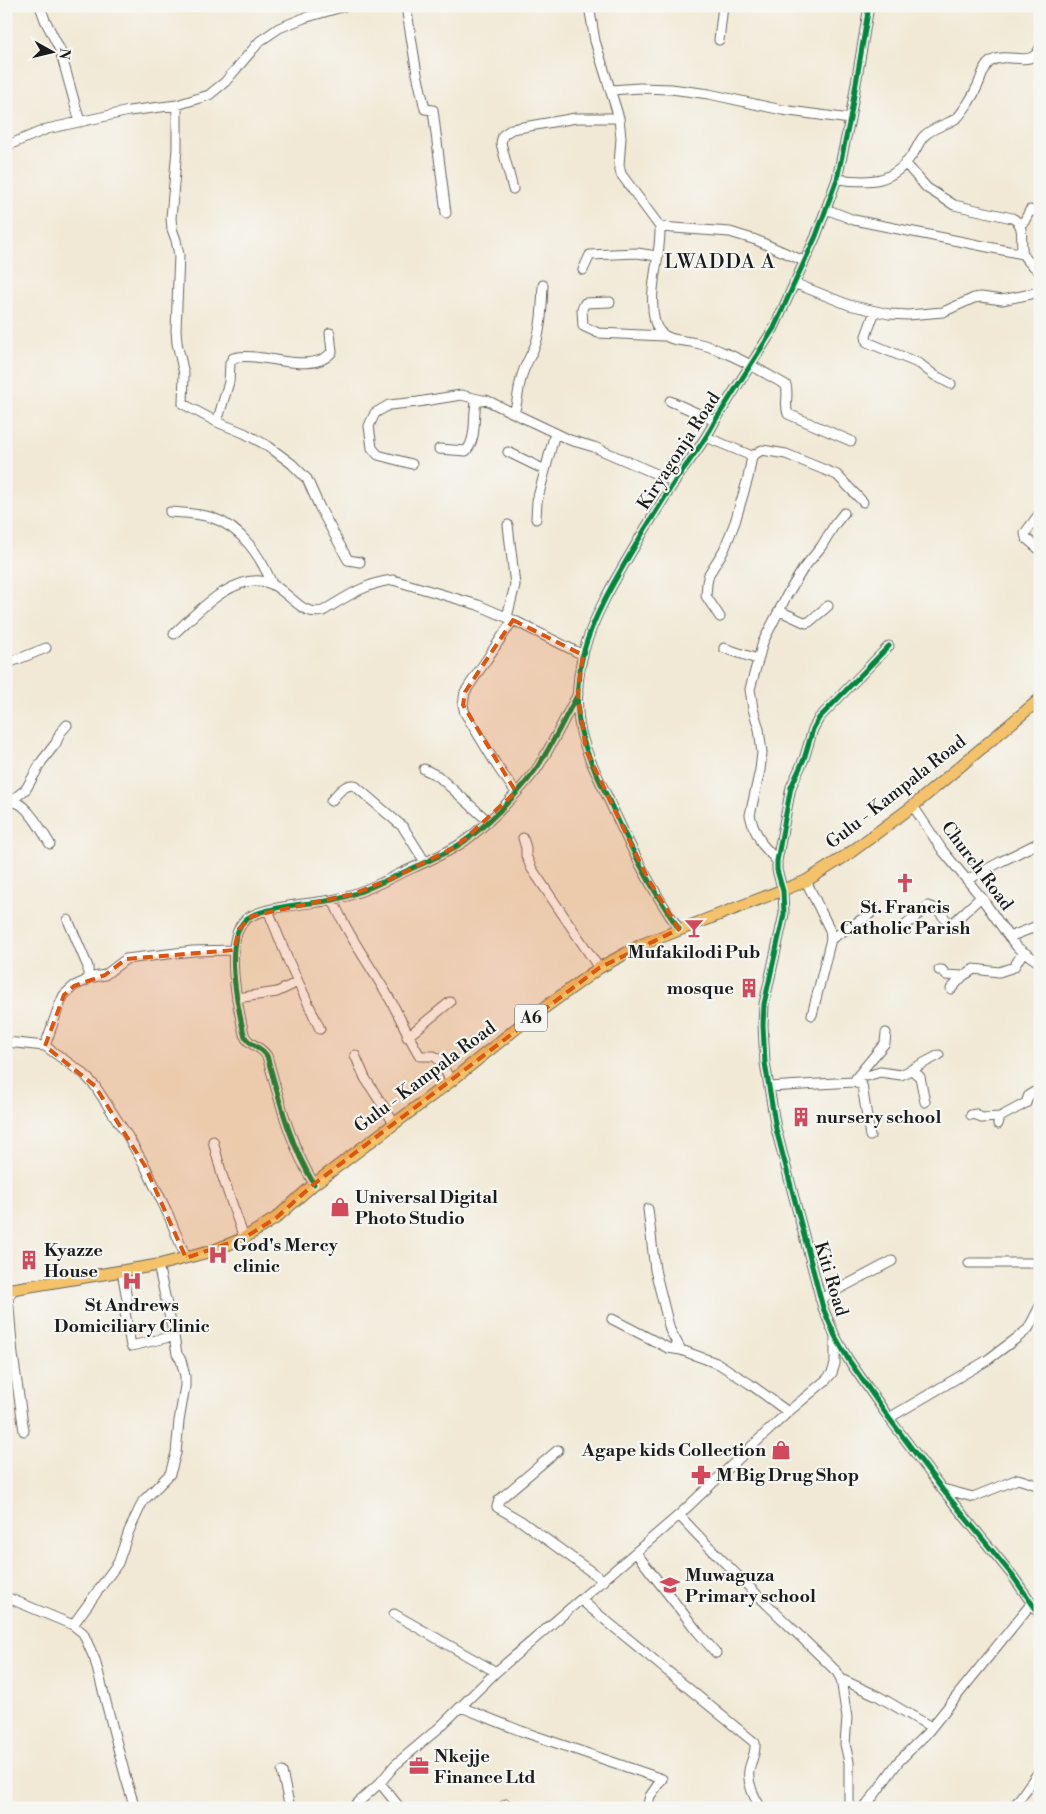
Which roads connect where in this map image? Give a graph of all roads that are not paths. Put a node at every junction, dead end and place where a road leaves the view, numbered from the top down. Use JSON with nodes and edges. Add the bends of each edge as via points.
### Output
{"nodes":[{"id":1,"x":40,"y":6,"type":"edge"},
{"id":2,"x":345,"y":6,"type":"edge"},
{"id":3,"x":406,"y":6,"type":"edge"},
{"id":4,"x":589,"y":6,"type":"edge"},
{"id":5,"x":723,"y":6,"type":"edge"},
{"id":6,"x":869,"y":6,"type":"edge"},
{"id":7,"x":719,"y":40,"type":"dead end"},
{"id":8,"x":1040,"y":47,"type":"edge"},
{"id":9,"x":610,"y":90,"type":"junction"},
{"id":10,"x":176,"y":105,"type":"junction"},
{"id":11,"x":619,"y":118,"type":"junction"},
{"id":12,"x":850,"y":119,"type":"junction"},
{"id":13,"x":80,"y":122,"type":"junction"},
{"id":14,"x":6,"y":146,"type":"edge"},
{"id":15,"x":905,"y":164,"type":"junction"},
{"id":16,"x":837,"y":179,"type":"junction"},
{"id":17,"x":513,"y":189,"type":"dead end"},
{"id":18,"x":826,"y":209,"type":"junction"},
{"id":19,"x":446,"y":213,"type":"dead end"},
{"id":20,"x":1040,"y":214,"type":"edge"},
{"id":21,"x":1019,"y":223,"type":"junction"},
{"id":22,"x":660,"y":228,"type":"junction"},
{"id":23,"x":1023,"y":254,"type":"junction"},
{"id":24,"x":657,"y":256,"type":"junction"},
{"id":25,"x":804,"y":260,"type":"junction"},
{"id":26,"x":583,"y":270,"type":"dead end"},
{"id":27,"x":1040,"y":272,"type":"edge"},
{"id":28,"x":794,"y":283,"type":"junction"},
{"id":29,"x":543,"y":285,"type":"dead end"},
{"id":30,"x":1040,"y":290,"type":"edge"},
{"id":31,"x":610,"y":302,"type":"dead end"},
{"id":32,"x":875,"y":310,"type":"junction"},
{"id":33,"x":330,"y":333,"type":"dead end"},
{"id":34,"x":664,"y":336,"type":"junction"},
{"id":35,"x":751,"y":366,"type":"junction"},
{"id":36,"x":951,"y":384,"type":"dead end"},
{"id":37,"x":482,"y":400,"type":"junction"},
{"id":38,"x":670,"y":401,"type":"dead end"},
{"id":39,"x":514,"y":413,"type":"junction"},
{"id":40,"x":715,"y":421,"type":"junction"},
{"id":41,"x":217,"y":422,"type":"junction"},
{"id":42,"x":555,"y":433,"type":"junction"},
{"id":43,"x":706,"y":437,"type":"junction"},
{"id":44,"x":851,"y":440,"type":"dead end"},
{"id":45,"x":440,"y":449,"type":"dead end"},
{"id":46,"x":508,"y":452,"type":"dead end"},
{"id":47,"x":752,"y":456,"type":"junction"},
{"id":48,"x":412,"y":464,"type":"dead end"},
{"id":49,"x":545,"y":470,"type":"junction"},
{"id":50,"x":675,"y":482,"type":"junction"},
{"id":51,"x":863,"y":502,"type":"dead end"},
{"id":52,"x":170,"y":512,"type":"dead end"},
{"id":53,"x":844,"y":513,"type":"dead end"},
{"id":54,"x":1040,"y":513,"type":"edge"},
{"id":55,"x":536,"y":519,"type":"dead end"},
{"id":56,"x":508,"y":525,"type":"dead end"},
{"id":57,"x":1040,"y":550,"type":"edge"},
{"id":58,"x":360,"y":562,"type":"dead end"},
{"id":59,"x":272,"y":584,"type":"junction"},
{"id":60,"x":828,"y":606,"type":"dead end"},
{"id":61,"x":780,"y":611,"type":"junction"},
{"id":62,"x":720,"y":617,"type":"dead end"},
{"id":63,"x":510,"y":619,"type":"junction"},
{"id":64,"x":174,"y":634,"type":"dead end"},
{"id":65,"x":889,"y":646,"type":"dead end"},
{"id":66,"x":46,"y":648,"type":"dead end"},
{"id":67,"x":724,"y":648,"type":"dead end"},
{"id":68,"x":583,"y":655,"type":"junction"},
{"id":69,"x":757,"y":659,"type":"junction"},
{"id":70,"x":6,"y":664,"type":"edge"},
{"id":71,"x":578,"y":694,"type":"junction"},
{"id":72,"x":1040,"y":699,"type":"edge"},
{"id":73,"x":67,"y":725,"type":"dead end"},
{"id":74,"x":424,"y":769,"type":"dead end"},
{"id":75,"x":516,"y":792,"type":"junction"},
{"id":76,"x":331,"y":801,"type":"dead end"},
{"id":77,"x":8,"y":804,"type":"edge"},
{"id":78,"x":913,"y":806,"type":"junction"},
{"id":79,"x":488,"y":821,"type":"junction"},
{"id":80,"x":523,"y":838,"type":"dead end"},
{"id":81,"x":1040,"y":842,"type":"edge"},
{"id":82,"x":50,"y":844,"type":"dead end"},
{"id":83,"x":777,"y":861,"type":"junction"},
{"id":84,"x":425,"y":862,"type":"junction"},
{"id":85,"x":968,"y":880,"type":"junction"},
{"id":86,"x":806,"y":881,"type":"junction"},
{"id":87,"x":783,"y":891,"type":"junction"},
{"id":88,"x":981,"y":897,"type":"junction"},
{"id":89,"x":332,"y":900,"type":"junction"},
{"id":90,"x":268,"y":910,"type":"junction"},
{"id":91,"x":870,"y":914,"type":"dead end"},
{"id":92,"x":68,"y":920,"type":"dead end"},
{"id":93,"x":1040,"y":925,"type":"edge"},
{"id":94,"x":679,"y":929,"type":"junction"},
{"id":95,"x":900,"y":930,"type":"dead end"},
{"id":96,"x":1009,"y":937,"type":"junction"},
{"id":97,"x":831,"y":939,"type":"junction"},
{"id":98,"x":234,"y":950,"type":"junction"},
{"id":99,"x":1023,"y":952,"type":"junction"},
{"id":100,"x":1040,"y":963,"type":"edge"},
{"id":101,"x":599,"y":968,"type":"junction"},
{"id":102,"x":939,"y":970,"type":"dead end"},
{"id":103,"x":964,"y":976,"type":"junction"},
{"id":104,"x":88,"y":978,"type":"junction"},
{"id":105,"x":298,"y":982,"type":"junction"},
{"id":106,"x":951,"y":989,"type":"dead end"},
{"id":107,"x":237,"y":998,"type":"junction"},
{"id":108,"x":450,"y":1002,"type":"dead end"},
{"id":109,"x":812,"y":1015,"type":"dead end"},
{"id":110,"x":320,"y":1029,"type":"dead end"},
{"id":111,"x":886,"y":1033,"type":"dead end"},
{"id":112,"x":408,"y":1037,"type":"junction"},
{"id":113,"x":6,"y":1042,"type":"edge"},
{"id":114,"x":45,"y":1046,"type":"junction"},
{"id":115,"x":355,"y":1055,"type":"dead end"},
{"id":116,"x":939,"y":1055,"type":"dead end"},
{"id":117,"x":912,"y":1070,"type":"junction"},
{"id":118,"x":856,"y":1079,"type":"junction"},
{"id":119,"x":451,"y":1081,"type":"junction"},
{"id":120,"x":769,"y":1087,"type":"junction"},
{"id":121,"x":1034,"y":1092,"type":"dead end"},
{"id":122,"x":925,"y":1102,"type":"dead end"},
{"id":123,"x":971,"y":1115,"type":"dead end"},
{"id":124,"x":394,"y":1123,"type":"junction"},
{"id":125,"x":870,"y":1136,"type":"dead end"},
{"id":126,"x":213,"y":1141,"type":"dead end"},
{"id":127,"x":314,"y":1184,"type":"junction"},
{"id":128,"x":648,"y":1209,"type":"dead end"},
{"id":129,"x":244,"y":1238,"type":"junction"},
{"id":130,"x":186,"y":1258,"type":"junction"},
{"id":131,"x":892,"y":1261,"type":"dead end"},
{"id":132,"x":1040,"y":1262,"type":"edge"},
{"id":133,"x":969,"y":1263,"type":"dead end"},
{"id":134,"x":158,"y":1265,"type":"junction"},
{"id":135,"x":122,"y":1271,"type":"junction"},
{"id":136,"x":10,"y":1290,"type":"edge"},
{"id":137,"x":820,"y":1299,"type":"junction"},
{"id":138,"x":1040,"y":1306,"type":"edge"},
{"id":139,"x":612,"y":1319,"type":"dead end"},
{"id":140,"x":1040,"y":1323,"type":"edge"},
{"id":141,"x":1028,"y":1329,"type":"junction"},
{"id":142,"x":174,"y":1336,"type":"junction"},
{"id":143,"x":835,"y":1336,"type":"junction"},
{"id":144,"x":682,"y":1350,"type":"junction"},
{"id":145,"x":788,"y":1412,"type":"junction"},
{"id":146,"x":889,"y":1418,"type":"junction"},
{"id":147,"x":24,"y":1430,"type":"dead end"},
{"id":148,"x":558,"y":1450,"type":"dead end"},
{"id":149,"x":1040,"y":1486,"type":"edge"},
{"id":150,"x":942,"y":1489,"type":"junction"},
{"id":151,"x":679,"y":1515,"type":"junction"},
{"id":152,"x":636,"y":1553,"type":"junction"},
{"id":153,"x":604,"y":1581,"type":"junction"},
{"id":154,"x":6,"y":1597,"type":"edge"},
{"id":155,"x":581,"y":1600,"type":"junction"},
{"id":156,"x":1032,"y":1604,"type":"junction"},
{"id":157,"x":394,"y":1614,"type":"dead end"},
{"id":158,"x":1040,"y":1614,"type":"edge"},
{"id":159,"x":73,"y":1625,"type":"junction"},
{"id":160,"x":716,"y":1653,"type":"dead end"},
{"id":161,"x":496,"y":1672,"type":"junction"},
{"id":162,"x":841,"y":1679,"type":"junction"},
{"id":163,"x":461,"y":1707,"type":"junction"},
{"id":164,"x":931,"y":1727,"type":"junction"},
{"id":165,"x":1040,"y":1770,"type":"edge"},
{"id":166,"x":282,"y":1772,"type":"dead end"},
{"id":167,"x":380,"y":1783,"type":"junction"},
{"id":168,"x":866,"y":1807,"type":"edge"},
{"id":169,"x":135,"y":1808,"type":"edge"},
{"id":170,"x":290,"y":1808,"type":"edge"},
{"id":171,"x":352,"y":1808,"type":"edge"},
{"id":172,"x":400,"y":1808,"type":"edge"},
{"id":173,"x":647,"y":1808,"type":"edge"},
{"id":174,"x":761,"y":1808,"type":"edge"},
{"id":175,"x":852,"y":1808,"type":"edge"},
{"id":176,"x":856,"y":1808,"type":"edge"},
{"id":177,"x":1013,"y":1808,"type":"edge"}],
"edges":[{"from":1,"to":13,"type":"street","via":[[67,70]]},
{"from":2,"to":10,"type":"street","via":[[279,28],[260,41],[225,82],[209,95]]},
{"from":3,"to":19,"type":"street","via":[[426,109],[434,110]]},
{"from":4,"to":9,"type":"street","via":[[595,41]]},
{"from":5,"to":7,"type":"street"},
{"from":6,"to":12,"type":"street","name":"Kiryagonja Road"},
{"from":8,"to":15,"type":"street","via":[[1030,59],[1002,56],[989,62],[961,114],[924,136]]},
{"from":9,"to":11,"type":"street"},
{"from":9,"to":12,"type":"street","via":[[672,88],[782,110]]},
{"from":10,"to":13,"type":"street"},
{"from":10,"to":41,"type":"street","via":[[171,218],[179,255],[176,330],[184,374],[182,398],[184,404]]},
{"from":11,"to":17,"type":"street","via":[[576,118],[512,129],[503,135],[501,143]]},
{"from":11,"to":22,"type":"street","via":[[621,174]]},
{"from":12,"to":16,"type":"street","name":"Kiryagonja Road"},
{"from":13,"to":14,"type":"street","via":[[47,128]]},
{"from":15,"to":16,"type":"street","via":[[875,181]]},
{"from":15,"to":21,"type":"street","via":[[927,188],[954,205],[1012,218]]},
{"from":16,"to":18,"type":"street","name":"Kiryagonja Road"},
{"from":18,"to":23,"type":"street","via":[[854,220]]},
{"from":18,"to":25,"type":"street","name":"Kiryagonja Road"},
{"from":20,"to":21,"type":"street","via":[[1030,210],[1024,222]]},
{"from":21,"to":23,"type":"street"},
{"from":22,"to":24,"type":"street"},
{"from":22,"to":25,"type":"street","via":[[730,232]]},
{"from":23,"to":27,"type":"street"},
{"from":24,"to":26,"type":"street","via":[[590,255]]},
{"from":24,"to":34,"type":"street","via":[[653,309],[658,330]]},
{"from":25,"to":28,"type":"street","name":"Kiryagonja Road"},
{"from":28,"to":32,"type":"street","via":[[849,305]]},
{"from":28,"to":35,"type":"street","name":"Kiryagonja Road","via":[[774,328]]},
{"from":29,"to":39,"type":"street","via":[[540,328],[536,345],[526,362]]},
{"from":30,"to":32,"type":"street","via":[[1002,300],[974,298],[943,312],[908,315]]},
{"from":31,"to":34,"type":"street","via":[[585,303],[583,326],[598,333]]},
{"from":32,"to":36,"type":"street","via":[[867,342],[920,364]]},
{"from":33,"to":41,"type":"street","via":[[332,352],[315,361],[298,363],[233,358]]},
{"from":34,"to":35,"type":"street","via":[[698,343]]},
{"from":35,"to":40,"type":"street","name":"Kiryagonja Road"},
{"from":35,"to":44,"type":"street","via":[[786,385],[788,414]]},
{"from":37,"to":39,"type":"street"},
{"from":37,"to":45,"type":"street","via":[[476,402],[470,447],[466,451]]},
{"from":37,"to":48,"type":"street","via":[[461,395],[389,404],[374,413],[370,426],[372,448],[378,456]]},
{"from":38,"to":40,"type":"street"},
{"from":39,"to":42,"type":"street"},
{"from":40,"to":43,"type":"street","name":"Kiryagonja Road"},
{"from":41,"to":58,"type":"street","via":[[268,446],[292,464],[307,480],[348,560]]},
{"from":42,"to":49,"type":"street"},
{"from":42,"to":50,"type":"street","via":[[594,446]]},
{"from":43,"to":47,"type":"street"},
{"from":43,"to":50,"type":"street","name":"Kiryagonja Road"},
{"from":46,"to":49,"type":"street"},
{"from":47,"to":51,"type":"street","via":[[762,450],[786,454],[837,475]]},
{"from":47,"to":62,"type":"street","via":[[735,522],[707,583],[706,596]]},
{"from":49,"to":55,"type":"street"},
{"from":50,"to":68,"type":"street","name":"Kiryagonja Road","via":[[608,594]]},
{"from":52,"to":59,"type":"street","via":[[198,514],[227,524],[255,552]]},
{"from":53,"to":61,"type":"street","via":[[796,579]]},
{"from":54,"to":57,"type":"street","via":[[1025,532],[1026,538]]},
{"from":56,"to":63,"type":"street","via":[[515,585]]},
{"from":59,"to":63,"type":"street","via":[[304,610],[316,613],[370,585],[393,580],[469,602]]},
{"from":59,"to":64,"type":"street","via":[[247,582],[228,589]]},
{"from":60,"to":61,"type":"street","via":[[806,623]]},
{"from":61,"to":69,"type":"street"},
{"from":63,"to":68,"type":"street"},
{"from":63,"to":75,"type":"street","via":[[465,692],[462,705],[488,752]]},
{"from":65,"to":83,"type":"street","via":[[818,718],[791,787]]},
{"from":66,"to":70,"type":"street"},
{"from":67,"to":69,"type":"street"},
{"from":68,"to":71,"type":"street","name":"Kiryagonja Road"},
{"from":69,"to":83,"type":"street","via":[[750,689],[762,753],[750,815],[762,844]]},
{"from":71,"to":75,"type":"street","via":[[535,770]]},
{"from":71,"to":94,"type":"street","name":"Kiryagonja Road","via":[[579,722],[586,750],[644,871]]},
{"from":72,"to":78,"type":"main road","name":"Gulu - Kampala Road","number":"A6"},
{"from":73,"to":77,"type":"street","via":[[26,789]]},
{"from":74,"to":79,"type":"street","via":[[438,776]]},
{"from":75,"to":79,"type":"street"},
{"from":76,"to":84,"type":"street","via":[[349,784],[354,785],[403,827]]},
{"from":77,"to":82,"type":"street","via":[[22,806]]},
{"from":78,"to":85,"type":"street","name":"Church Road"},
{"from":78,"to":86,"type":"main road","name":"Gulu - Kampala Road","number":"A6"},
{"from":79,"to":84,"type":"street","via":[[457,846]]},
{"from":80,"to":101,"type":"street","via":[[532,869]]},
{"from":81,"to":85,"type":"street"},
{"from":83,"to":87,"type":"street","name":"Kiti Road"},
{"from":84,"to":89,"type":"street","via":[[370,888]]},
{"from":85,"to":88,"type":"street","name":"Church Road"},
{"from":86,"to":87,"type":"main road","name":"Gulu - Kampala Road","number":"A6"},
{"from":86,"to":97,"type":"street","via":[[830,930]]},
{"from":87,"to":94,"type":"main road","name":"Gulu - Kampala Road","number":"A6"},
{"from":87,"to":120,"type":"street","name":"Kiti Road","via":[[784,914],[764,1004]]},
{"from":88,"to":95,"type":"street","via":[[954,922],[948,922],[937,909],[928,906]]},
{"from":88,"to":96,"type":"street","name":"Church Road"},
{"from":89,"to":90,"type":"street"},
{"from":89,"to":112,"type":"street"},
{"from":90,"to":98,"type":"street","via":[[244,921]]},
{"from":90,"to":105,"type":"street"},
{"from":91,"to":97,"type":"street"},
{"from":92,"to":104,"type":"street","via":[[88,967]]},
{"from":93,"to":96,"type":"street"},
{"from":94,"to":101,"type":"main road","name":"Gulu - Kampala Road","number":"A6"},
{"from":96,"to":99,"type":"street","name":"Church Road"},
{"from":97,"to":109,"type":"street"},
{"from":98,"to":104,"type":"street","via":[[126,959],[104,975]]},
{"from":98,"to":107,"type":"street"},
{"from":99,"to":100,"type":"street","name":"Church Road"},
{"from":99,"to":103,"type":"street","via":[[1014,967],[999,972],[974,969]]},
{"from":101,"to":119,"type":"main road","name":"Gulu - Kampala Road","number":"A6"},
{"from":102,"to":103,"type":"street","via":[[946,975]]},
{"from":103,"to":106,"type":"street"},
{"from":104,"to":114,"type":"street","via":[[64,996]]},
{"from":105,"to":107,"type":"street","via":[[278,992]]},
{"from":105,"to":110,"type":"street"},
{"from":107,"to":127,"type":"street","via":[[246,1039],[267,1056],[287,1128]]},
{"from":108,"to":112,"type":"street"},
{"from":111,"to":118,"type":"street","via":[[885,1043]]},
{"from":112,"to":119,"type":"street","via":[[420,1056],[434,1056]]},
{"from":113,"to":114,"type":"street"},
{"from":114,"to":130,"type":"street","via":[[95,1086],[145,1166]]},
{"from":115,"to":124,"type":"street","via":[[365,1078]]},
{"from":116,"to":117,"type":"street"},
{"from":117,"to":118,"type":"street","via":[[901,1075],[880,1072]]},
{"from":117,"to":122,"type":"street","via":[[920,1077]]},
{"from":118,"to":120,"type":"street"},
{"from":118,"to":125,"type":"street","via":[[862,1085]]},
{"from":119,"to":124,"type":"main road","name":"Gulu - Kampala Road","number":"A6"},
{"from":120,"to":137,"type":"street","name":"Kiti Road","via":[[776,1129]]},
{"from":121,"to":123,"type":"street","via":[[1026,1103],[999,1120]]},
{"from":124,"to":127,"type":"main road","name":"Gulu - Kampala Road","number":"A6"},
{"from":126,"to":129,"type":"street"},
{"from":127,"to":129,"type":"main road","name":"Gulu - Kampala Road","number":"A6","via":[[276,1218]]},
{"from":128,"to":144,"type":"street","via":[[655,1270],[670,1330]]},
{"from":129,"to":130,"type":"main road","name":"Gulu - Kampala Road","number":"A6"},
{"from":130,"to":134,"type":"main road","name":"Gulu - Kampala Road","number":"A6"},
{"from":131,"to":137,"type":"street"},
{"from":132,"to":133,"type":"street"},
{"from":134,"to":135,"type":"main road","name":"Gulu - Kampala Road","number":"A6"},
{"from":134,"to":142,"type":"street"},
{"from":135,"to":136,"type":"main road","name":"Gulu - Kampala Road","number":"A6"},
{"from":135,"to":142,"type":"street","via":[[131,1346]]},
{"from":136,"to":147,"type":"street","via":[[13,1355]]},
{"from":137,"to":143,"type":"street","name":"Kiti Road"},
{"from":138,"to":141,"type":"street"},
{"from":139,"to":144,"type":"street","via":[[668,1348]]},
{"from":140,"to":141,"type":"street"},
{"from":141,"to":146,"type":"street","via":[[986,1361]]},
{"from":142,"to":159,"type":"street","via":[[185,1386],[170,1474],[143,1501],[118,1563]]},
{"from":143,"to":145,"type":"street","via":[[832,1373]]},
{"from":143,"to":146,"type":"street","name":"Kiti Road"},
{"from":144,"to":145,"type":"street","via":[[718,1364]]},
{"from":145,"to":151,"type":"street"},
{"from":146,"to":150,"type":"street","name":"Kiti Road"},
{"from":148,"to":153,"type":"street","via":[[499,1500],[497,1507]]},
{"from":149,"to":150,"type":"street","via":[[1018,1479],[974,1497]]},
{"from":150,"to":156,"type":"street","name":"Kiti Road"},
{"from":151,"to":152,"type":"street"},
{"from":151,"to":162,"type":"street"},
{"from":152,"to":153,"type":"street"},
{"from":152,"to":160,"type":"street"},
{"from":153,"to":155,"type":"street"},
{"from":154,"to":159,"type":"street"},
{"from":155,"to":161,"type":"street"},
{"from":155,"to":174,"type":"street","via":[[755,1743],[756,1752],[748,1781]]},
{"from":156,"to":158,"type":"street","name":"Kiti Road"},
{"from":156,"to":164,"type":"street"},
{"from":157,"to":161,"type":"street"},
{"from":159,"to":169,"type":"street","via":[[83,1633],[95,1660]]},
{"from":161,"to":163,"type":"street"},
{"from":162,"to":164,"type":"street"},
{"from":162,"to":175,"type":"street","via":[[847,1718],[844,1744],[849,1762],[848,1805]]},
{"from":163,"to":167,"type":"street","via":[[395,1764]]},
{"from":163,"to":173,"type":"street","via":[[662,1779],[650,1796]]},
{"from":164,"to":168,"type":"street","via":[[898,1762]]},
{"from":165,"to":177,"type":"street"},
{"from":166,"to":170,"type":"street"},
{"from":167,"to":171,"type":"street"},
{"from":167,"to":172,"type":"street"},
{"from":168,"to":176,"type":"street"}]}
